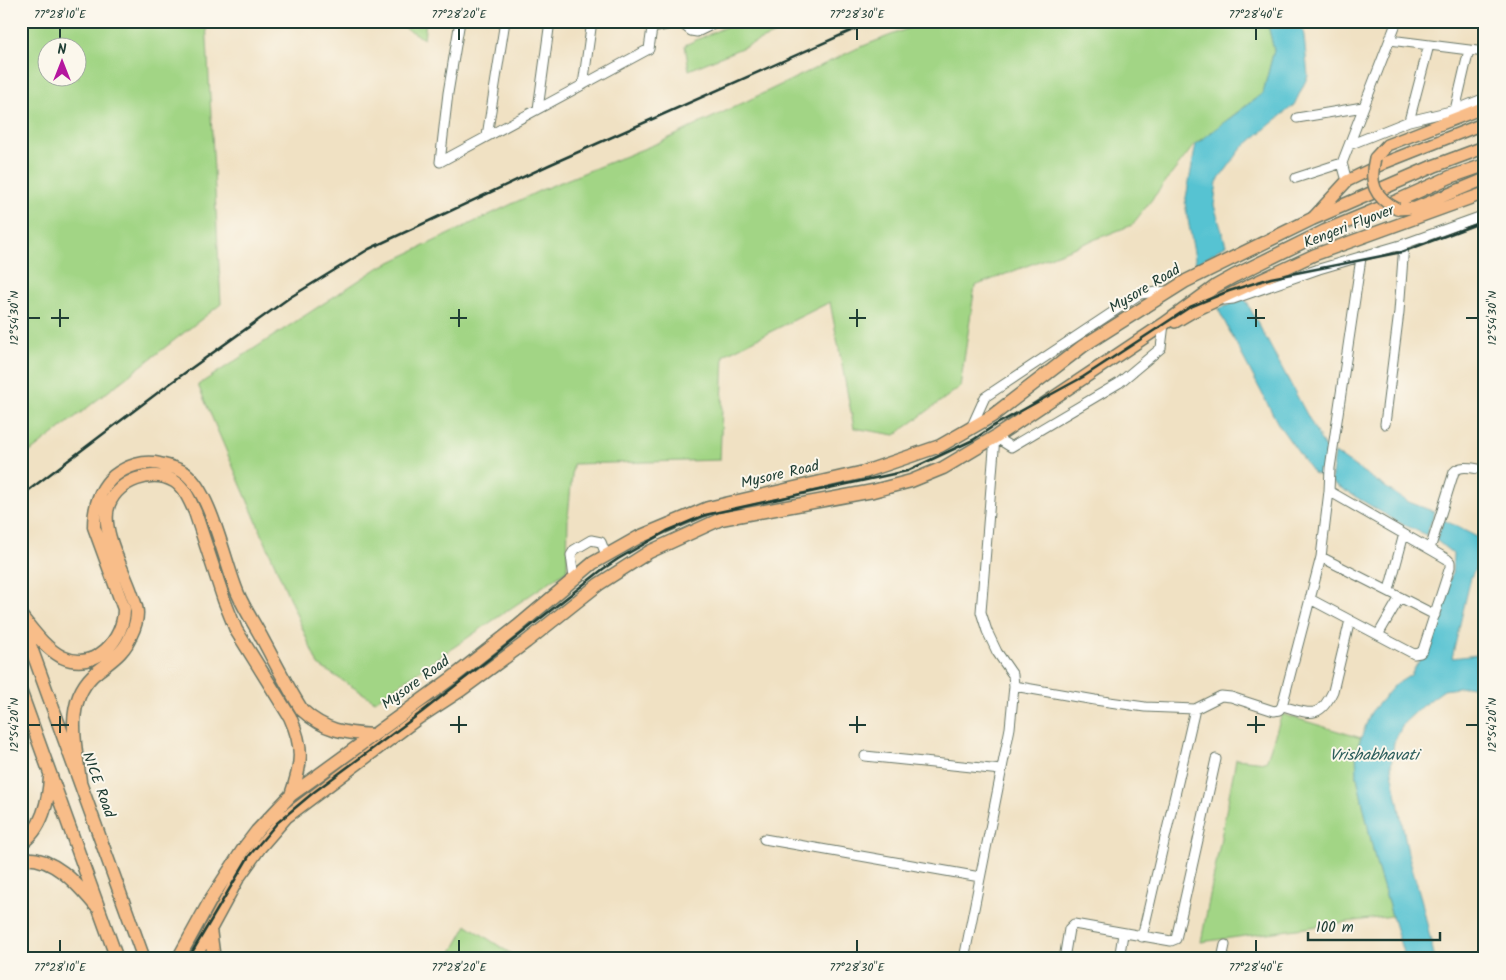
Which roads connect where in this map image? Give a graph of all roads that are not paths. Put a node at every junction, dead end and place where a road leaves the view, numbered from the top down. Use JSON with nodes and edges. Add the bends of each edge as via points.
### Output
{"nodes":[{"id":1,"x":460,"y":21,"type":"edge"},
{"id":2,"x":505,"y":21,"type":"edge"},
{"id":3,"x":550,"y":21,"type":"edge"},
{"id":4,"x":592,"y":21,"type":"edge"},
{"id":5,"x":685,"y":21,"type":"edge"},
{"id":6,"x":720,"y":21,"type":"edge"},
{"id":7,"x":1397,"y":21,"type":"edge"},
{"id":8,"x":653,"y":25,"type":"edge"},
{"id":9,"x":1390,"y":40,"type":"junction"},
{"id":10,"x":1429,"y":45,"type":"junction"},
{"id":11,"x":1469,"y":50,"type":"junction"},
{"id":12,"x":1485,"y":52,"type":"edge"},
{"id":13,"x":583,"y":85,"type":"junction"},
{"id":14,"x":1485,"y":98,"type":"edge"},
{"id":15,"x":1364,"y":107,"type":"junction"},
{"id":16,"x":1485,"y":107,"type":"edge"},
{"id":17,"x":538,"y":109,"type":"junction"},
{"id":18,"x":1455,"y":110,"type":"junction"},
{"id":19,"x":1296,"y":118,"type":"dead end"},
{"id":20,"x":1408,"y":121,"type":"junction"},
{"id":21,"x":1485,"y":123,"type":"edge"},
{"id":22,"x":487,"y":136,"type":"junction"},
{"id":23,"x":1348,"y":145,"type":"junction"},
{"id":24,"x":1485,"y":148,"type":"edge"},
{"id":25,"x":1342,"y":163,"type":"junction"},
{"id":26,"x":1485,"y":165,"type":"edge"},
{"id":27,"x":1296,"y":178,"type":"dead end"},
{"id":28,"x":1485,"y":179,"type":"edge"},
{"id":29,"x":1347,"y":181,"type":"junction"},
{"id":30,"x":1485,"y":193,"type":"edge"},
{"id":31,"x":1485,"y":215,"type":"edge"},
{"id":32,"x":1312,"y":219,"type":"junction"},
{"id":33,"x":1404,"y":244,"type":"junction"},
{"id":34,"x":1361,"y":258,"type":"junction"},
{"id":35,"x":1172,"y":290,"type":"junction"},
{"id":36,"x":1216,"y":301,"type":"junction"},
{"id":37,"x":1164,"y":324,"type":"junction"},
{"id":38,"x":1385,"y":424,"type":"dead end"},
{"id":39,"x":971,"y":428,"type":"junction"},
{"id":40,"x":995,"y":437,"type":"junction"},
{"id":41,"x":1485,"y":470,"type":"edge"},
{"id":42,"x":1329,"y":491,"type":"junction"},
{"id":43,"x":1404,"y":534,"type":"junction"},
{"id":44,"x":1431,"y":545,"type":"junction"},
{"id":45,"x":606,"y":555,"type":"junction"},
{"id":46,"x":1321,"y":557,"type":"junction"},
{"id":47,"x":593,"y":563,"type":"junction"},
{"id":48,"x":574,"y":578,"type":"junction"},
{"id":49,"x":599,"y":584,"type":"junction"},
{"id":50,"x":1389,"y":590,"type":"junction"},
{"id":51,"x":1400,"y":596,"type":"junction"},
{"id":52,"x":1310,"y":599,"type":"junction"},
{"id":53,"x":1435,"y":615,"type":"junction"},
{"id":54,"x":21,"y":616,"type":"edge"},
{"id":55,"x":1350,"y":620,"type":"junction"},
{"id":56,"x":21,"y":622,"type":"edge"},
{"id":57,"x":1378,"y":635,"type":"junction"},
{"id":58,"x":1014,"y":686,"type":"junction"},
{"id":59,"x":21,"y":693,"type":"edge"},
{"id":60,"x":1282,"y":706,"type":"junction"},
{"id":61,"x":1195,"y":709,"type":"junction"},
{"id":62,"x":373,"y":735,"type":"junction"},
{"id":63,"x":865,"y":756,"type":"dead end"},
{"id":64,"x":1216,"y":759,"type":"dead end"},
{"id":65,"x":1001,"y":770,"type":"junction"},
{"id":66,"x":50,"y":771,"type":"junction"},
{"id":67,"x":80,"y":781,"type":"junction"},
{"id":68,"x":291,"y":795,"type":"junction"},
{"id":69,"x":764,"y":840,"type":"dead end"},
{"id":70,"x":21,"y":843,"type":"edge"},
{"id":71,"x":21,"y":859,"type":"edge"},
{"id":72,"x":980,"y":877,"type":"junction"},
{"id":73,"x":101,"y":912,"type":"junction"},
{"id":74,"x":210,"y":929,"type":"junction"},
{"id":75,"x":1123,"y":934,"type":"junction"},
{"id":76,"x":1142,"y":937,"type":"junction"},
{"id":77,"x":1225,"y":945,"type":"dead end"},
{"id":78,"x":116,"y":956,"type":"edge"},
{"id":79,"x":144,"y":959,"type":"edge"},
{"id":80,"x":178,"y":959,"type":"edge"},
{"id":81,"x":194,"y":959,"type":"edge"},
{"id":82,"x":216,"y":959,"type":"edge"},
{"id":83,"x":964,"y":959,"type":"edge"},
{"id":84,"x":1064,"y":959,"type":"edge"},
{"id":85,"x":1118,"y":959,"type":"edge"},
{"id":86,"x":1222,"y":959,"type":"edge"}],
"edges":[{"from":1,"to":22,"type":"street","via":[[440,162]]},
{"from":2,"to":22,"type":"street"},
{"from":3,"to":17,"type":"street"},
{"from":4,"to":13,"type":"street"},
{"from":5,"to":6,"type":"street","via":[[690,32]]},
{"from":5,"to":8,"type":"street"},
{"from":7,"to":9,"type":"street"},
{"from":8,"to":13,"type":"street","via":[[650,49]]},
{"from":9,"to":10,"type":"street"},
{"from":9,"to":15,"type":"street"},
{"from":10,"to":11,"type":"street"},
{"from":10,"to":20,"type":"street"},
{"from":11,"to":12,"type":"street"},
{"from":11,"to":18,"type":"street"},
{"from":13,"to":17,"type":"street"},
{"from":14,"to":18,"type":"street"},
{"from":15,"to":19,"type":"street"},
{"from":15,"to":23,"type":"street"},
{"from":16,"to":28,"type":"main road","name":"Kengeri Flyover","bridge":true,"via":[[1386,145],[1375,158],[1372,172],[1373,184],[1385,203],[1397,209],[1414,208]]},
{"from":17,"to":22,"type":"street"},
{"from":18,"to":20,"type":"street"},
{"from":20,"to":23,"type":"street"},
{"from":21,"to":29,"type":"main road","via":[[1384,162]]},
{"from":23,"to":25,"type":"street"},
{"from":24,"to":32,"type":"highway","name":"Mysore Road","via":[[1434,166]]},
{"from":25,"to":27,"type":"street"},
{"from":25,"to":29,"type":"street"},
{"from":26,"to":37,"type":"highway","name":"Mysore Road","via":[[1324,231],[1216,286]]},
{"from":29,"to":32,"type":"main road"},
{"from":30,"to":36,"type":"main road","name":"Kengeri Flyover","via":[[1314,255]]},
{"from":31,"to":33,"type":"street"},
{"from":32,"to":35,"type":"highway","name":"Mysore Road"},
{"from":33,"to":34,"type":"street"},
{"from":33,"to":38,"type":"street"},
{"from":34,"to":36,"type":"street","via":[[1233,299]]},
{"from":34,"to":42,"type":"street"},
{"from":35,"to":39,"type":"highway","name":"Mysore Road","via":[[1083,346],[992,416]]},
{"from":35,"to":39,"type":"street","via":[[1140,294],[985,397]]},
{"from":36,"to":37,"type":"main road","name":"Kengeri Flyover","via":[[1173,323]]},
{"from":37,"to":40,"type":"highway","name":"Mysore Road"},
{"from":37,"to":40,"type":"street","via":[[1161,348],[1119,383],[1011,447]]},
{"from":39,"to":45,"type":"highway","name":"Mysore Road","via":[[940,446],[864,472],[708,508],[639,537]]},
{"from":40,"to":49,"type":"highway","name":"Mysore Road","via":[[943,468],[911,480],[873,491],[721,519],[650,552]]},
{"from":40,"to":58,"type":"street","via":[[981,612],[997,652],[1013,675]]},
{"from":41,"to":44,"type":"street","via":[[1462,468],[1454,472]]},
{"from":42,"to":43,"type":"street"},
{"from":42,"to":46,"type":"street"},
{"from":43,"to":44,"type":"street"},
{"from":43,"to":50,"type":"street"},
{"from":44,"to":53,"type":"street","via":[[1450,562]]},
{"from":45,"to":47,"type":"highway","name":"Mysore Road"},
{"from":45,"to":48,"type":"street","via":[[597,540],[574,550],[571,555]]},
{"from":46,"to":50,"type":"street"},
{"from":46,"to":52,"type":"street"},
{"from":47,"to":48,"type":"highway","name":"Mysore Road"},
{"from":47,"to":49,"type":"highway"},
{"from":48,"to":62,"type":"highway","name":"Mysore Road","via":[[460,672]]},
{"from":49,"to":74,"type":"highway","name":"Mysore Road","via":[[462,690],[286,817],[238,878]]},
{"from":50,"to":51,"type":"street"},
{"from":51,"to":53,"type":"street"},
{"from":51,"to":57,"type":"street"},
{"from":52,"to":55,"type":"street"},
{"from":52,"to":60,"type":"street"},
{"from":53,"to":57,"type":"street","via":[[1420,654]]},
{"from":54,"to":62,"type":"highway","via":[[40,639],[63,657],[81,661],[92,659],[108,649],[119,635],[124,609],[94,527],[99,496],[115,475],[133,465],[156,463],[178,469],[194,483],[207,505],[238,594],[302,710],[318,723],[342,733]]},
{"from":55,"to":57,"type":"street"},
{"from":55,"to":60,"type":"street","via":[[1328,702],[1321,710],[1310,714]]},
{"from":56,"to":67,"type":"highway","name":"NICE Road"},
{"from":58,"to":61,"type":"street","via":[[1145,707]]},
{"from":58,"to":65,"type":"street"},
{"from":59,"to":66,"type":"highway"},
{"from":60,"to":61,"type":"street","via":[[1274,711],[1221,696]]},
{"from":61,"to":76,"type":"street"},
{"from":62,"to":68,"type":"highway","name":"Mysore Road"},
{"from":63,"to":65,"type":"street"},
{"from":64,"to":76,"type":"street","via":[[1176,939]]},
{"from":65,"to":72,"type":"street"},
{"from":66,"to":70,"type":"highway","via":[[49,794],[38,825]]},
{"from":66,"to":73,"type":"highway"},
{"from":67,"to":68,"type":"highway","via":[[73,724],[77,702],[89,680],[123,650],[131,637],[137,613],[107,526],[109,503],[118,491],[133,481],[150,476],[173,481],[189,498],[236,630],[290,717],[296,731],[300,759]]},
{"from":67,"to":79,"type":"highway","name":"NICE Road"},
{"from":68,"to":80,"type":"highway","name":"Mysore Road","via":[[244,848]]},
{"from":69,"to":72,"type":"street"},
{"from":71,"to":73,"type":"highway","via":[[46,862],[60,871],[83,890]]},
{"from":72,"to":83,"type":"street"},
{"from":73,"to":78,"type":"highway"},
{"from":74,"to":81,"type":"highway","name":"Mysore Road"},
{"from":74,"to":82,"type":"highway"},
{"from":75,"to":76,"type":"street"},
{"from":75,"to":84,"type":"street","via":[[1073,925],[1069,929]]},
{"from":75,"to":85,"type":"street"},
{"from":77,"to":86,"type":"street"}]}
